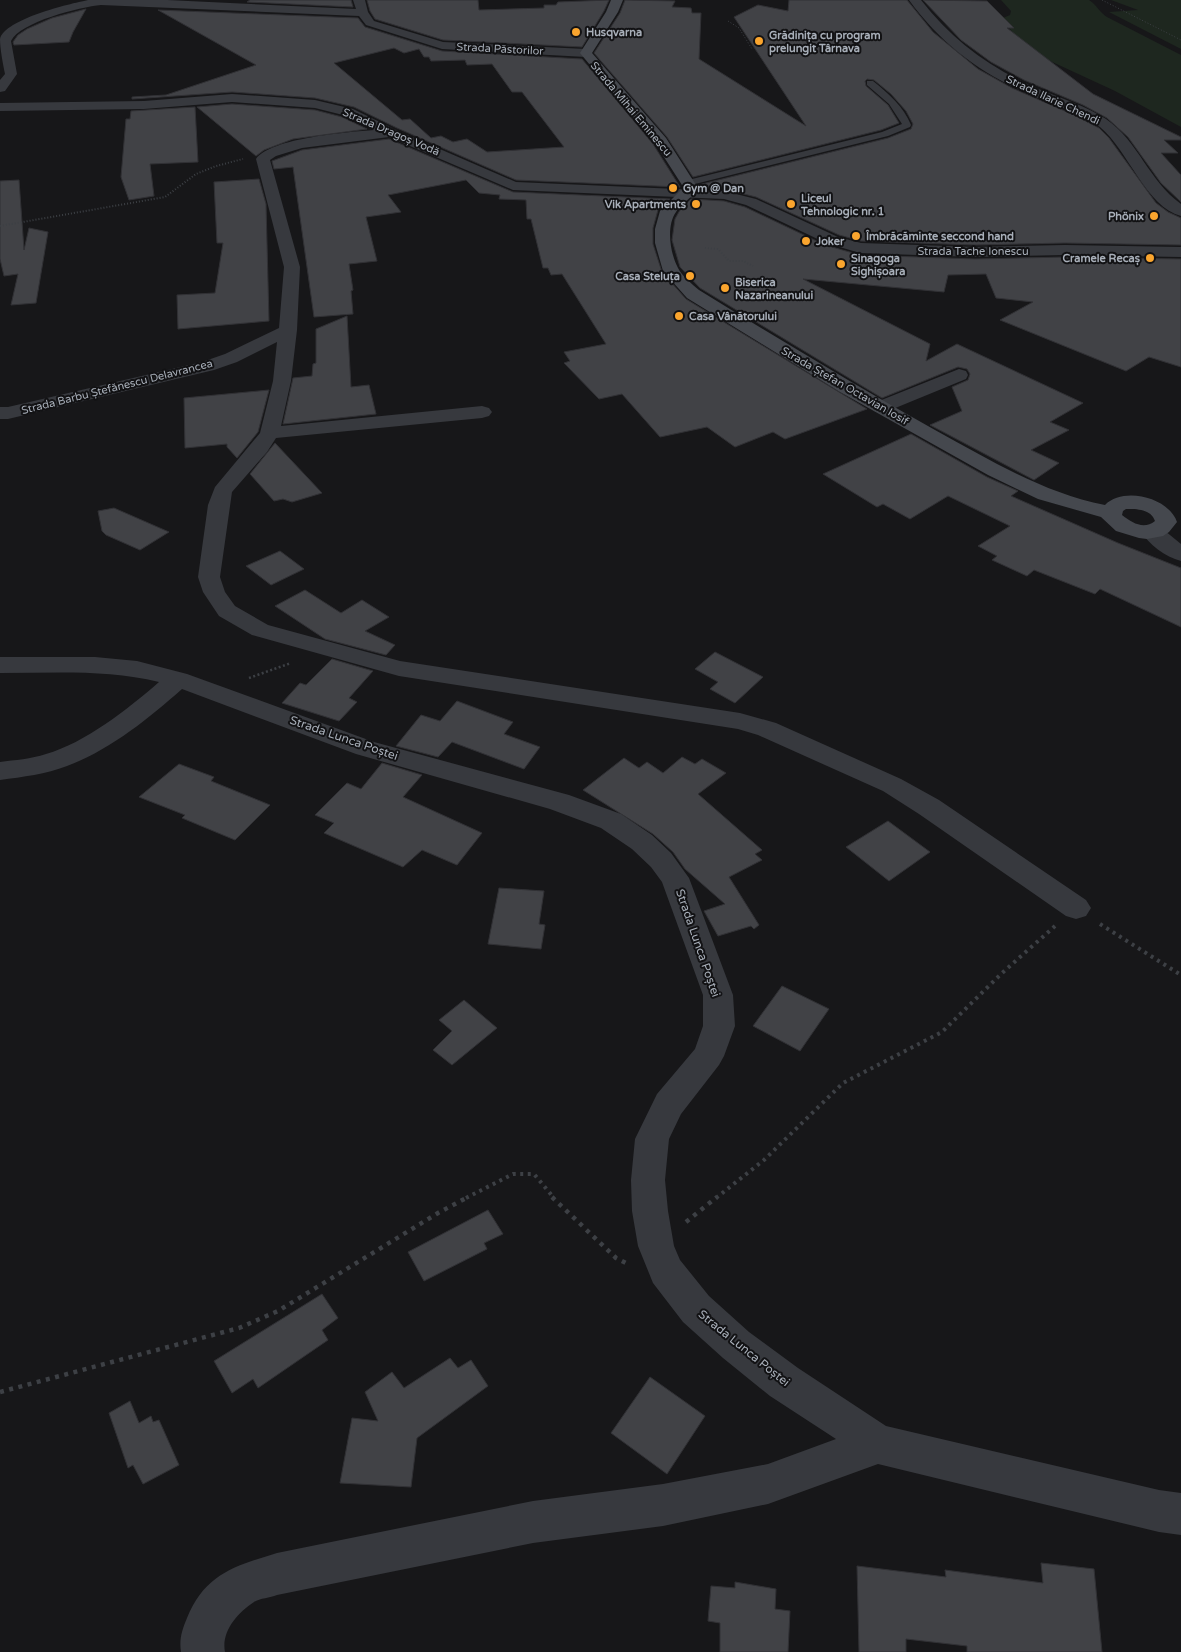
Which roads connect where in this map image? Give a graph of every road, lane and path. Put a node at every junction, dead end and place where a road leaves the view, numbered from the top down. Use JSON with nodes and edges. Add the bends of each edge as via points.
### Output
{"nodes":[{"id":1,"x":359,"y":0,"type":"edge"},
{"id":2,"x":617,"y":0,"type":"edge"},
{"id":3,"x":915,"y":0,"type":"edge"},
{"id":4,"x":1102,"y":0,"type":"edge"},
{"id":5,"x":362,"y":13,"type":"junction"},
{"id":6,"x":728,"y":22,"type":"dead end"},
{"id":7,"x":1181,"y":40,"type":"edge"},
{"id":8,"x":752,"y":49,"type":"dead end"},
{"id":9,"x":586,"y":53,"type":"junction"},
{"id":10,"x":870,"y":83,"type":"dead end"},
{"id":11,"x":0,"y":88,"type":"edge"},
{"id":12,"x":0,"y":107,"type":"edge"},
{"id":13,"x":390,"y":133,"type":"junction"},
{"id":14,"x":266,"y":155,"type":"junction"},
{"id":15,"x":687,"y":188,"type":"junction"},
{"id":16,"x":1181,"y":211,"type":"edge"},
{"id":17,"x":0,"y":226,"type":"edge"},
{"id":18,"x":705,"y":248,"type":"dead end"},
{"id":19,"x":1181,"y":252,"type":"edge"},
{"id":20,"x":752,"y":266,"type":"dead end"},
{"id":21,"x":288,"y":330,"type":"junction"},
{"id":22,"x":959,"y":375,"type":"dead end"},
{"id":23,"x":881,"y":407,"type":"junction"},
{"id":24,"x":482,"y":412,"type":"dead end"},
{"id":25,"x":0,"y":413,"type":"edge"},
{"id":26,"x":270,"y":433,"type":"junction"},
{"id":27,"x":1171,"y":511,"type":"edge"},
{"id":28,"x":1111,"y":512,"type":"junction"},
{"id":29,"x":1150,"y":531,"type":"junction"},
{"id":30,"x":1181,"y":554,"type":"edge"},
{"id":31,"x":300,"y":664,"type":"dead end"},
{"id":32,"x":0,"y":665,"type":"edge"},
{"id":33,"x":178,"y":680,"type":"junction"},
{"id":34,"x":214,"y":691,"type":"junction"},
{"id":35,"x":0,"y":771,"type":"edge"},
{"id":36,"x":1076,"y":908,"type":"junction"},
{"id":37,"x":1181,"y":975,"type":"edge"},
{"id":38,"x":661,"y":1258,"type":"junction"},
{"id":39,"x":0,"y":1392,"type":"edge"},
{"id":40,"x":878,"y":1444,"type":"junction"},
{"id":41,"x":1181,"y":1514,"type":"edge"},
{"id":42,"x":203,"y":1652,"type":"edge"}],
"edges":[{"from":1,"to":5,"type":"street"},
{"from":2,"to":9,"type":"main road","name":"Strada Mihai Eminescu"},
{"from":3,"to":16,"type":"street","name":"Strada Ilarie Chendi","via":[[948,40],[973,60],[1023,87],[1081,110],[1110,128],[1129,149],[1156,191]]},
{"from":4,"to":7,"type":"path"},
{"from":5,"to":9,"type":"street","name":"Strada Păstorilor","via":[[377,26],[442,45],[484,50]]},
{"from":5,"to":11,"type":"street","via":[[104,1],[81,5],[41,17],[5,37],[11,74]]},
{"from":6,"to":8,"type":"path","via":[[739,28]]},
{"from":9,"to":15,"type":"main road","name":"Strada Mihai Eminescu","via":[[661,141]]},
{"from":10,"to":15,"type":"lane","via":[[886,96],[907,125],[885,134]]},
{"from":12,"to":13,"type":"street","name":"Strada Dragoș Vodă","via":[[144,105],[254,99],[335,108]]},
{"from":13,"to":14,"type":"street","via":[[313,142]]},
{"from":13,"to":15,"type":"street","name":"Strada Dragoș Vodă","via":[[513,186]]},
{"from":14,"to":17,"type":"path","via":[[205,170],[187,179],[178,191],[158,199]]},
{"from":14,"to":21,"type":"street","via":[[263,159],[292,267]]},
{"from":15,"to":19,"type":"street","name":"Strada Tache Ionescu","via":[[743,199],[832,240],[860,248],[950,252]]},
{"from":15,"to":23,"type":"main road","name":"Strada Ștefan Octavian Iosif","via":[[668,211],[663,229],[664,252],[678,279],[710,306]]},
{"from":18,"to":20,"type":"path","via":[[718,249],[729,261],[743,261]]},
{"from":21,"to":25,"type":"street","name":"Strada Barbu Ștefănescu Delavrancea","via":[[208,366]]},
{"from":21,"to":26,"type":"street","via":[[282,381]]},
{"from":22,"to":23,"type":"street"},
{"from":23,"to":28,"type":"main road","name":"Strada Ștefan Octavian Iosif","via":[[1020,484],[1067,502]]},
{"from":24,"to":26,"type":"street"},
{"from":26,"to":36,"type":"street","via":[[222,491],[209,577],[214,592],[227,611],[260,630],[399,668],[767,729],[892,785]]},
{"from":27,"to":28,"type":"main road","via":[[1132,502],[1118,505]]},
{"from":27,"to":29,"type":"main road","via":[[1164,526]]},
{"from":28,"to":29,"type":"main road","name":"Strada Ștefan Octavian Iosif","via":[[1123,526]]},
{"from":29,"to":30,"type":"street","name":"Strada Ștefan Octavian Iosif"},
{"from":31,"to":34,"type":"path","via":[[290,664]]},
{"from":32,"to":33,"type":"street","name":"Strada Lunca Poștei","via":[[95,665],[137,669]]},
{"from":33,"to":34,"type":"street","name":"Strada Lunca Poștei"},
{"from":33,"to":35,"type":"street","via":[[147,706],[60,759]]},
{"from":34,"to":38,"type":"street","name":"Strada Lunca Poștei","via":[[365,748],[559,802],[611,821],[642,842],[675,878],[718,995],[720,1026],[708,1056],[669,1104],[652,1138],[648,1180],[650,1211]]},
{"from":36,"to":37,"type":"path"},
{"from":36,"to":38,"type":"path","via":[[942,1032],[843,1083]]},
{"from":38,"to":39,"type":"path","via":[[647,1272],[616,1258],[548,1193],[534,1174],[513,1174],[438,1213],[278,1311],[239,1328]]},
{"from":38,"to":40,"type":"street","name":"Strada Lunca Poștei","via":[[696,1309],[736,1345],[784,1382]]},
{"from":40,"to":41,"type":"street","name":"Strada Lunca Poștei"},
{"from":40,"to":42,"type":"street","via":[[768,1484],[664,1505],[533,1522],[277,1574],[240,1586],[209,1616],[200,1646]]}]}
